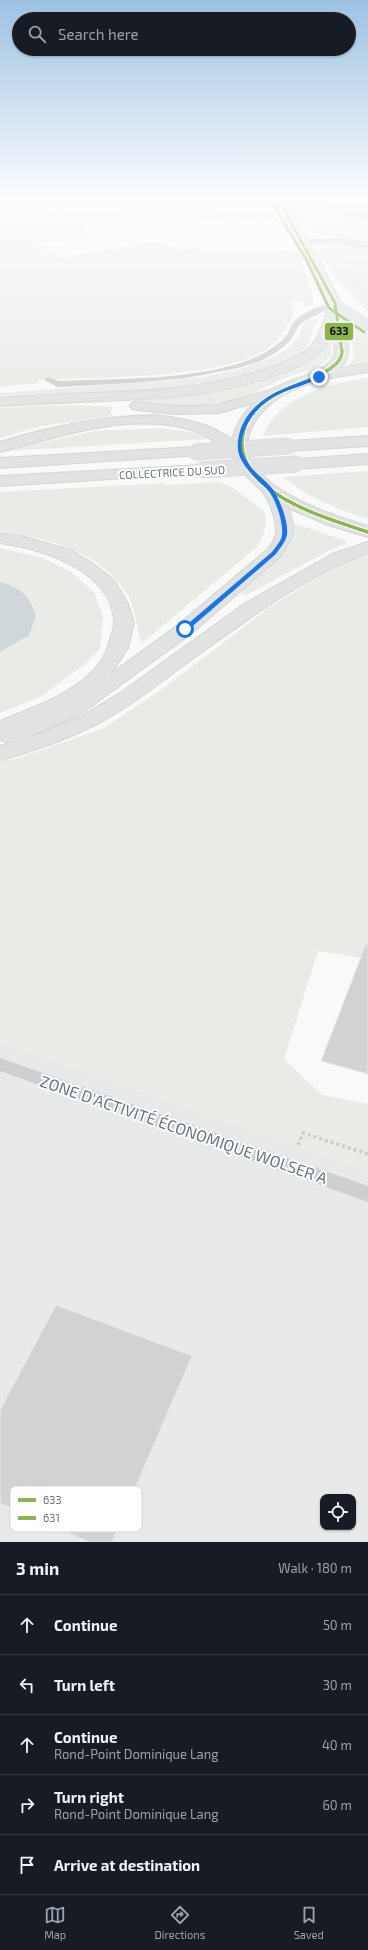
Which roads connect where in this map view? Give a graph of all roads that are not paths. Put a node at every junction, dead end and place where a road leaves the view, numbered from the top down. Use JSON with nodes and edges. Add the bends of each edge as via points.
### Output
{"nodes":[{"id":1,"x":317,"y":269,"type":"edge"},
{"id":2,"x":335,"y":304,"type":"junction"},
{"id":3,"x":368,"y":326,"type":"edge"},
{"id":4,"x":368,"y":368,"type":"edge"},
{"id":5,"x":319,"y":377,"type":"junction"},
{"id":6,"x":48,"y":380,"type":"dead end"},
{"id":7,"x":282,"y":390,"type":"junction"},
{"id":8,"x":3,"y":402,"type":"edge"},
{"id":9,"x":368,"y":441,"type":"edge"},
{"id":10,"x":240,"y":445,"type":"junction"},
{"id":11,"x":0,"y":447,"type":"edge"},
{"id":12,"x":368,"y":459,"type":"edge"},
{"id":13,"x":0,"y":463,"type":"edge"},
{"id":14,"x":6,"y":481,"type":"edge"},
{"id":15,"x":269,"y":488,"type":"junction"},
{"id":16,"x":368,"y":532,"type":"edge"},
{"id":17,"x":0,"y":538,"type":"edge"},
{"id":18,"x":368,"y":547,"type":"edge"},
{"id":19,"x":0,"y":728,"type":"edge"},
{"id":20,"x":0,"y":739,"type":"edge"},
{"id":21,"x":0,"y":752,"type":"edge"},
{"id":22,"x":0,"y":1064,"type":"edge"},
{"id":23,"x":368,"y":1194,"type":"edge"}],
"edges":[{"from":1,"to":2,"type":"main road"},
{"from":2,"to":3,"type":"main road"},
{"from":2,"to":5,"type":"main road","via":[[342,354],[338,363]]},
{"from":2,"to":6,"type":"lane","via":[[298,322],[289,337],[277,348],[258,359],[231,368],[200,374],[126,380],[58,384]]},
{"from":2,"to":8,"type":"main road","via":[[317,347],[300,360],[252,379],[219,387],[153,395],[63,397]]},
{"from":4,"to":5,"type":"main road"},
{"from":5,"to":7,"type":"main road"},
{"from":7,"to":8,"type":"main road","via":[[238,405],[199,411],[62,401]]},
{"from":7,"to":10,"type":"main road","via":[[253,411],[244,424]]},
{"from":9,"to":13,"type":"main road","name":"COLLECTRICE DU SUD","bridge":true},
{"from":10,"to":11,"type":"main road","via":[[201,427],[160,420],[86,425]]},
{"from":10,"to":15,"type":"main road","via":[[250,470]]},
{"from":12,"to":14,"type":"main road","name":"COLLECTRICE DU SUD","bridge":true},
{"from":15,"to":16,"type":"main road","via":[[295,505],[328,520]]},
{"from":15,"to":20,"type":"main road","via":[[285,526],[284,538],[274,553],[185,629],[79,706],[47,722]]},
{"from":17,"to":19,"type":"main road","via":[[22,541],[65,554],[86,567],[108,584],[118,602],[124,622],[118,648],[99,677],[62,703]]},
{"from":18,"to":21,"type":"main road","via":[[338,558],[251,608],[130,695],[92,718],[50,738]]},
{"from":22,"to":23,"type":"lane","name":"ZONE D'ACTIVITÉ ÉCONOMIQUE WOLSER A"}]}
